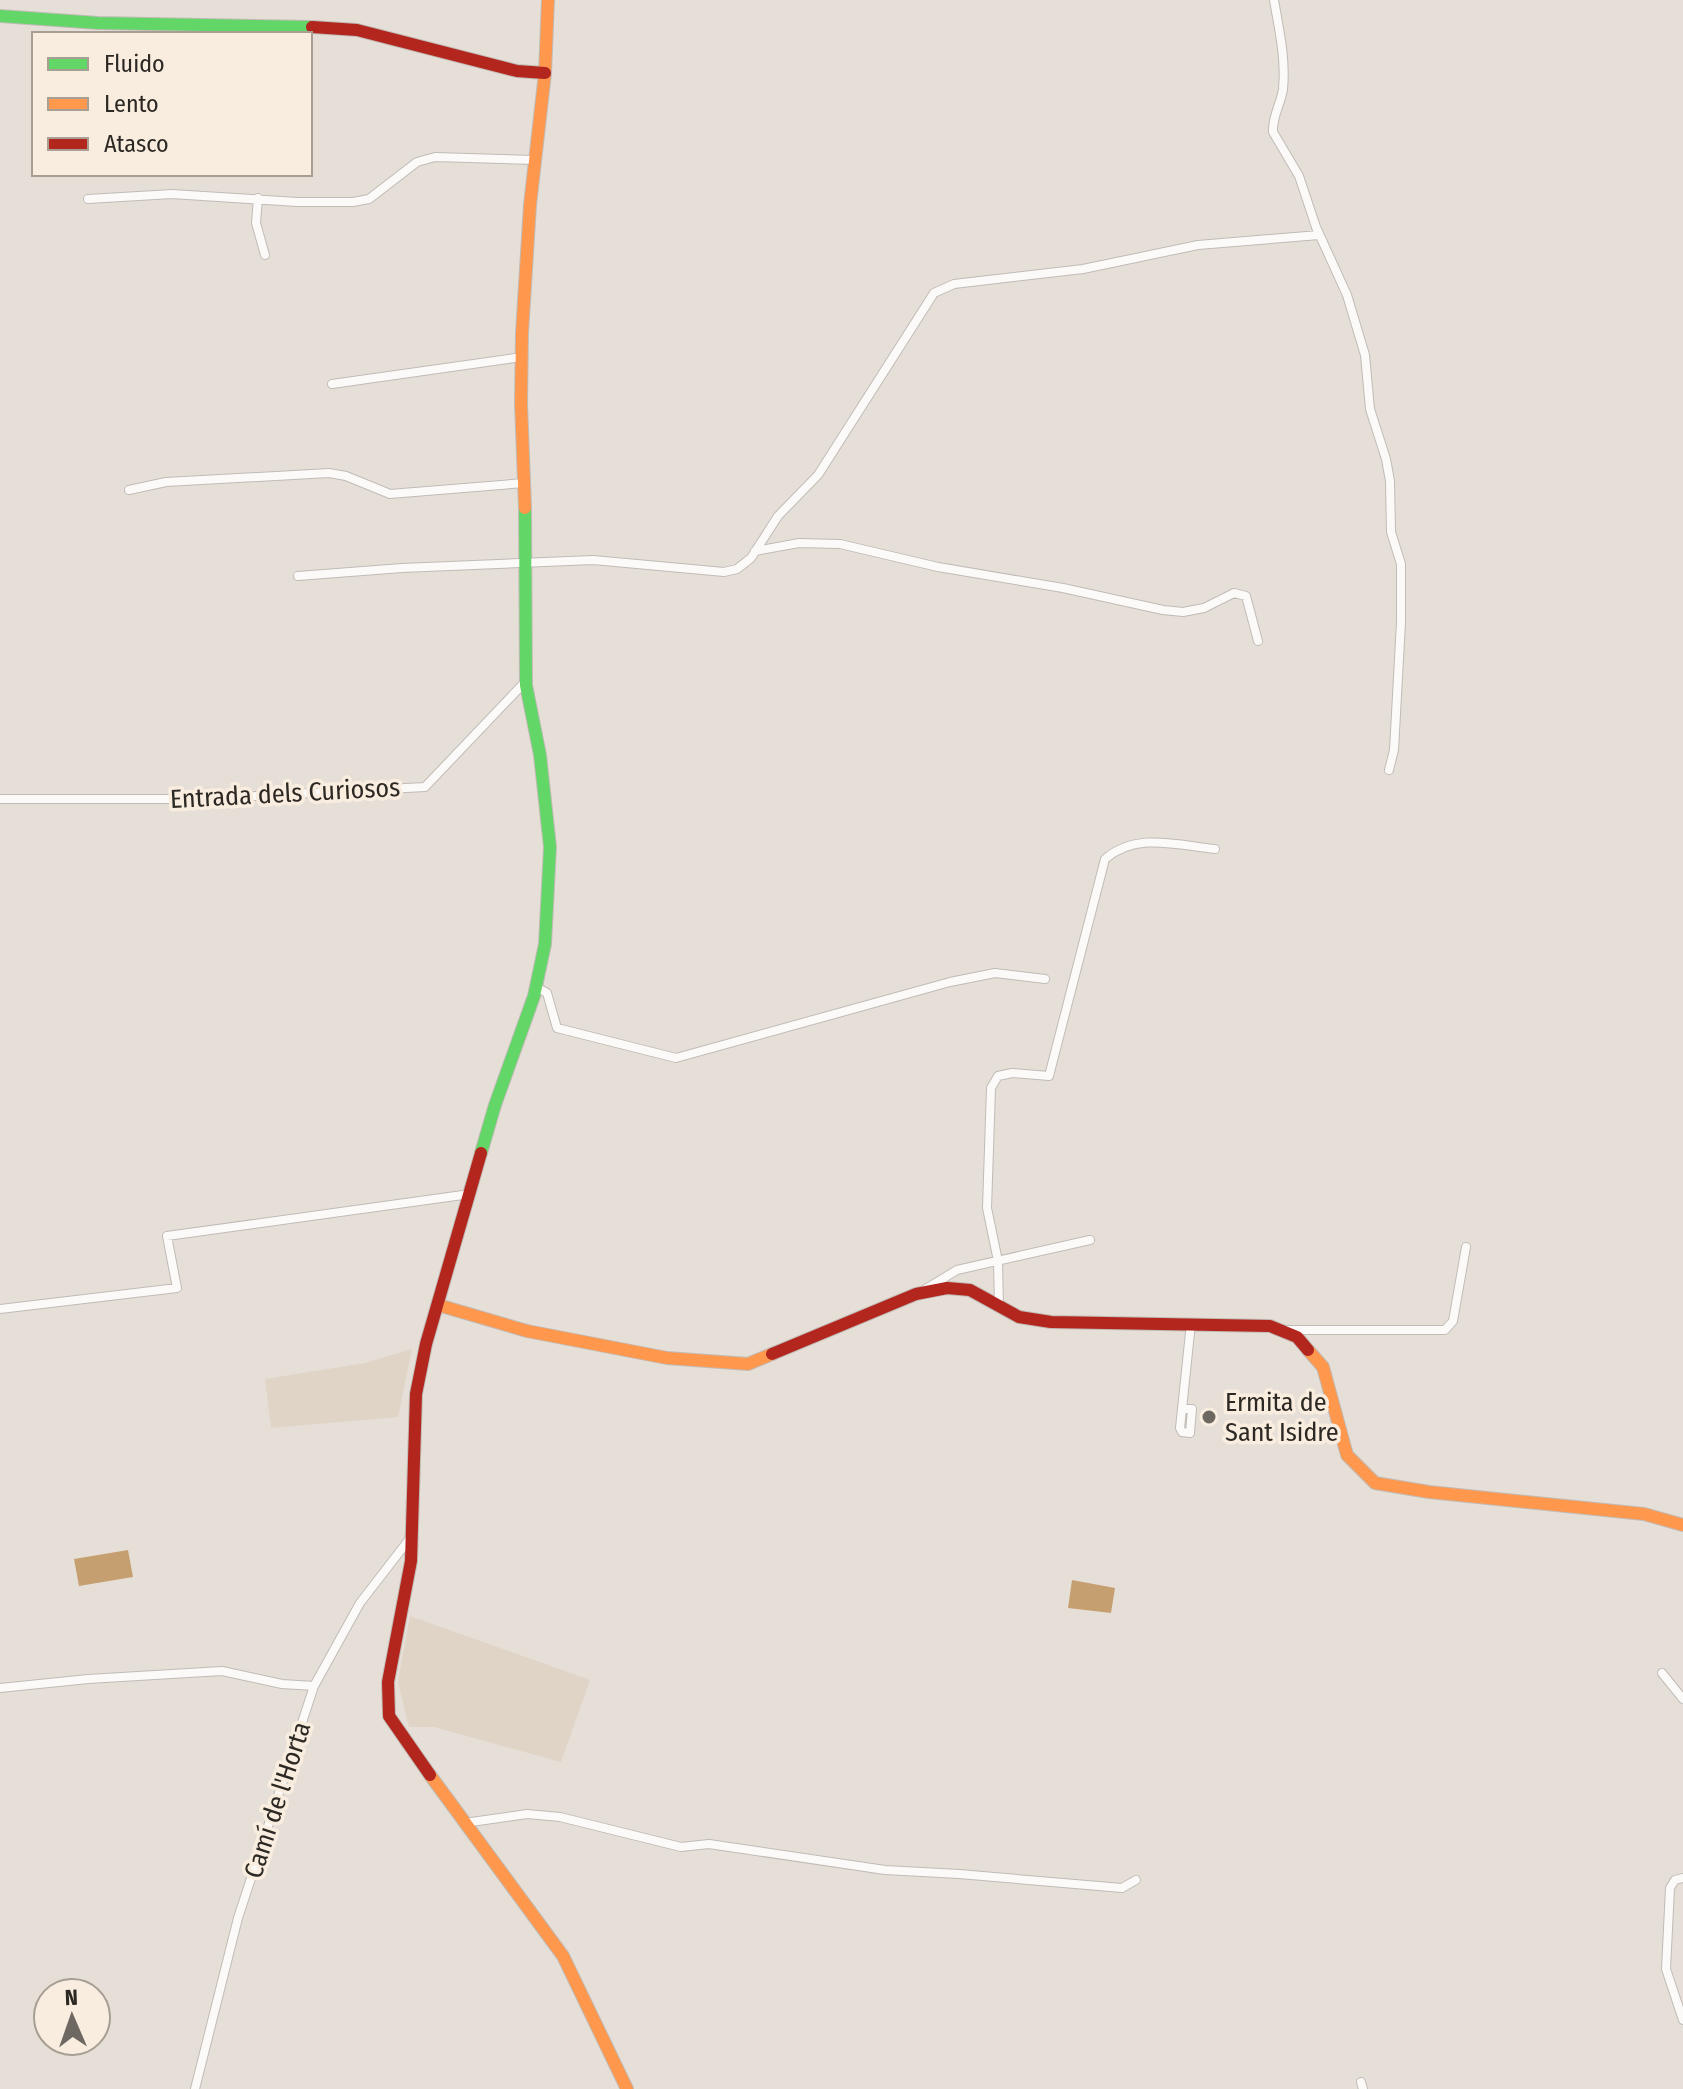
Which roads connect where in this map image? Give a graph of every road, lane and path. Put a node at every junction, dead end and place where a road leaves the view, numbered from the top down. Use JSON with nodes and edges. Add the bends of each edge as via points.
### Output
{"nodes":[{"id":1,"x":548,"y":0,"type":"edge"},
{"id":2,"x":1274,"y":0,"type":"edge"},
{"id":3,"x":0,"y":16,"type":"edge"},
{"id":4,"x":545,"y":73,"type":"junction"},
{"id":5,"x":535,"y":160,"type":"junction"},
{"id":6,"x":258,"y":198,"type":"junction"},
{"id":7,"x":88,"y":199,"type":"dead end"},
{"id":8,"x":1319,"y":235,"type":"junction"},
{"id":9,"x":265,"y":255,"type":"dead end"},
{"id":10,"x":522,"y":357,"type":"junction"},
{"id":11,"x":332,"y":384,"type":"dead end"},
{"id":12,"x":524,"y":483,"type":"junction"},
{"id":13,"x":129,"y":490,"type":"dead end"},
{"id":14,"x":755,"y":551,"type":"junction"},
{"id":15,"x":526,"y":565,"type":"junction"},
{"id":16,"x":298,"y":576,"type":"dead end"},
{"id":17,"x":1258,"y":641,"type":"dead end"},
{"id":18,"x":526,"y":681,"type":"junction"},
{"id":19,"x":1389,"y":770,"type":"dead end"},
{"id":20,"x":0,"y":799,"type":"edge"},
{"id":21,"x":1215,"y":849,"type":"dead end"},
{"id":22,"x":1045,"y":979,"type":"dead end"},
{"id":23,"x":536,"y":987,"type":"junction"},
{"id":24,"x":470,"y":1194,"type":"junction"},
{"id":25,"x":1090,"y":1240,"type":"dead end"},
{"id":26,"x":1466,"y":1247,"type":"dead end"},
{"id":27,"x":998,"y":1261,"type":"junction"},
{"id":28,"x":916,"y":1294,"type":"junction"},
{"id":29,"x":438,"y":1305,"type":"junction"},
{"id":30,"x":999,"y":1307,"type":"junction"},
{"id":31,"x":0,"y":1309,"type":"edge"},
{"id":32,"x":1191,"y":1323,"type":"junction"},
{"id":33,"x":1280,"y":1330,"type":"junction"},
{"id":34,"x":1182,"y":1409,"type":"dead end"},
{"id":35,"x":1683,"y":1525,"type":"edge"},
{"id":36,"x":412,"y":1535,"type":"junction"},
{"id":37,"x":1662,"y":1673,"type":"dead end"},
{"id":38,"x":314,"y":1686,"type":"junction"},
{"id":39,"x":0,"y":1688,"type":"edge"},
{"id":40,"x":1683,"y":1699,"type":"edge"},
{"id":41,"x":464,"y":1823,"type":"junction"},
{"id":42,"x":1683,"y":1878,"type":"edge"},
{"id":43,"x":1136,"y":1880,"type":"dead end"},
{"id":44,"x":1683,"y":2020,"type":"edge"},
{"id":45,"x":195,"y":2089,"type":"edge"},
{"id":46,"x":627,"y":2089,"type":"edge"}],
"edges":[{"from":1,"to":4,"type":"main road"},
{"from":2,"to":8,"type":"street","via":[[1283,75],[1273,132],[1299,176]]},
{"from":3,"to":4,"type":"main road","via":[[357,30],[517,71]]},
{"from":4,"to":5,"type":"main road"},
{"from":5,"to":6,"type":"street","via":[[435,157],[417,162],[369,199],[353,202]]},
{"from":5,"to":10,"type":"main road"},
{"from":6,"to":7,"type":"street","via":[[172,194]]},
{"from":6,"to":9,"type":"street","via":[[256,223]]},
{"from":8,"to":14,"type":"street","via":[[1198,245],[1083,269],[954,284],[934,293],[818,475],[778,516]]},
{"from":8,"to":19,"type":"street","via":[[1347,295],[1365,355],[1370,409],[1390,481],[1391,532],[1401,564]]},
{"from":10,"to":11,"type":"street"},
{"from":10,"to":12,"type":"main road"},
{"from":12,"to":13,"type":"street","via":[[390,494],[329,473],[166,482]]},
{"from":12,"to":15,"type":"main road"},
{"from":14,"to":15,"type":"street","via":[[737,569],[724,572],[593,560]]},
{"from":14,"to":17,"type":"street","via":[[799,543],[840,544],[1183,612],[1234,593],[1246,596]]},
{"from":15,"to":16,"type":"street"},
{"from":15,"to":18,"type":"main road"},
{"from":18,"to":20,"type":"street","name":"Entrada dels Curiosos","via":[[425,787],[198,799]]},
{"from":18,"to":23,"type":"main road","via":[[550,847],[545,944]]},
{"from":21,"to":27,"type":"street","via":[[1136,842],[1105,859],[1049,1076],[1012,1073],[998,1076],[991,1088],[987,1208]]},
{"from":22,"to":23,"type":"street","via":[[995,973],[950,982],[676,1058],[557,1028],[547,993]]},
{"from":23,"to":24,"type":"main road"},
{"from":24,"to":29,"type":"main road"},
{"from":24,"to":31,"type":"street","via":[[167,1236],[177,1288]]},
{"from":25,"to":27,"type":"street"},
{"from":26,"to":33,"type":"street","via":[[1453,1321],[1445,1330]]},
{"from":27,"to":28,"type":"street","via":[[957,1270]]},
{"from":27,"to":30,"type":"street"},
{"from":28,"to":29,"type":"main road","via":[[748,1364],[722,1365],[571,1341],[486,1323]]},
{"from":28,"to":30,"type":"main road","via":[[970,1290]]},
{"from":29,"to":36,"type":"main road","via":[[416,1394]]},
{"from":30,"to":32,"type":"main road","via":[[1019,1317],[1051,1322]]},
{"from":32,"to":33,"type":"main road"},
{"from":32,"to":34,"type":"street"},
{"from":33,"to":35,"type":"main road","via":[[1297,1337],[1323,1367],[1347,1455],[1375,1483],[1644,1514]]},
{"from":36,"to":38,"type":"street","name":"Camí de l'Horta","via":[[360,1603]]},
{"from":36,"to":41,"type":"main road","via":[[388,1682],[389,1716]]},
{"from":37,"to":40,"type":"street"},
{"from":38,"to":39,"type":"street","via":[[222,1671]]},
{"from":38,"to":45,"type":"street","name":"Camí de l'Horta","via":[[238,1918]]},
{"from":41,"to":43,"type":"street","via":[[527,1814],[681,1847],[709,1844],[885,1870],[1122,1888]]},
{"from":41,"to":46,"type":"main road","via":[[563,1956]]},
{"from":42,"to":44,"type":"street","via":[[1670,1888],[1665,1954]]}]}
